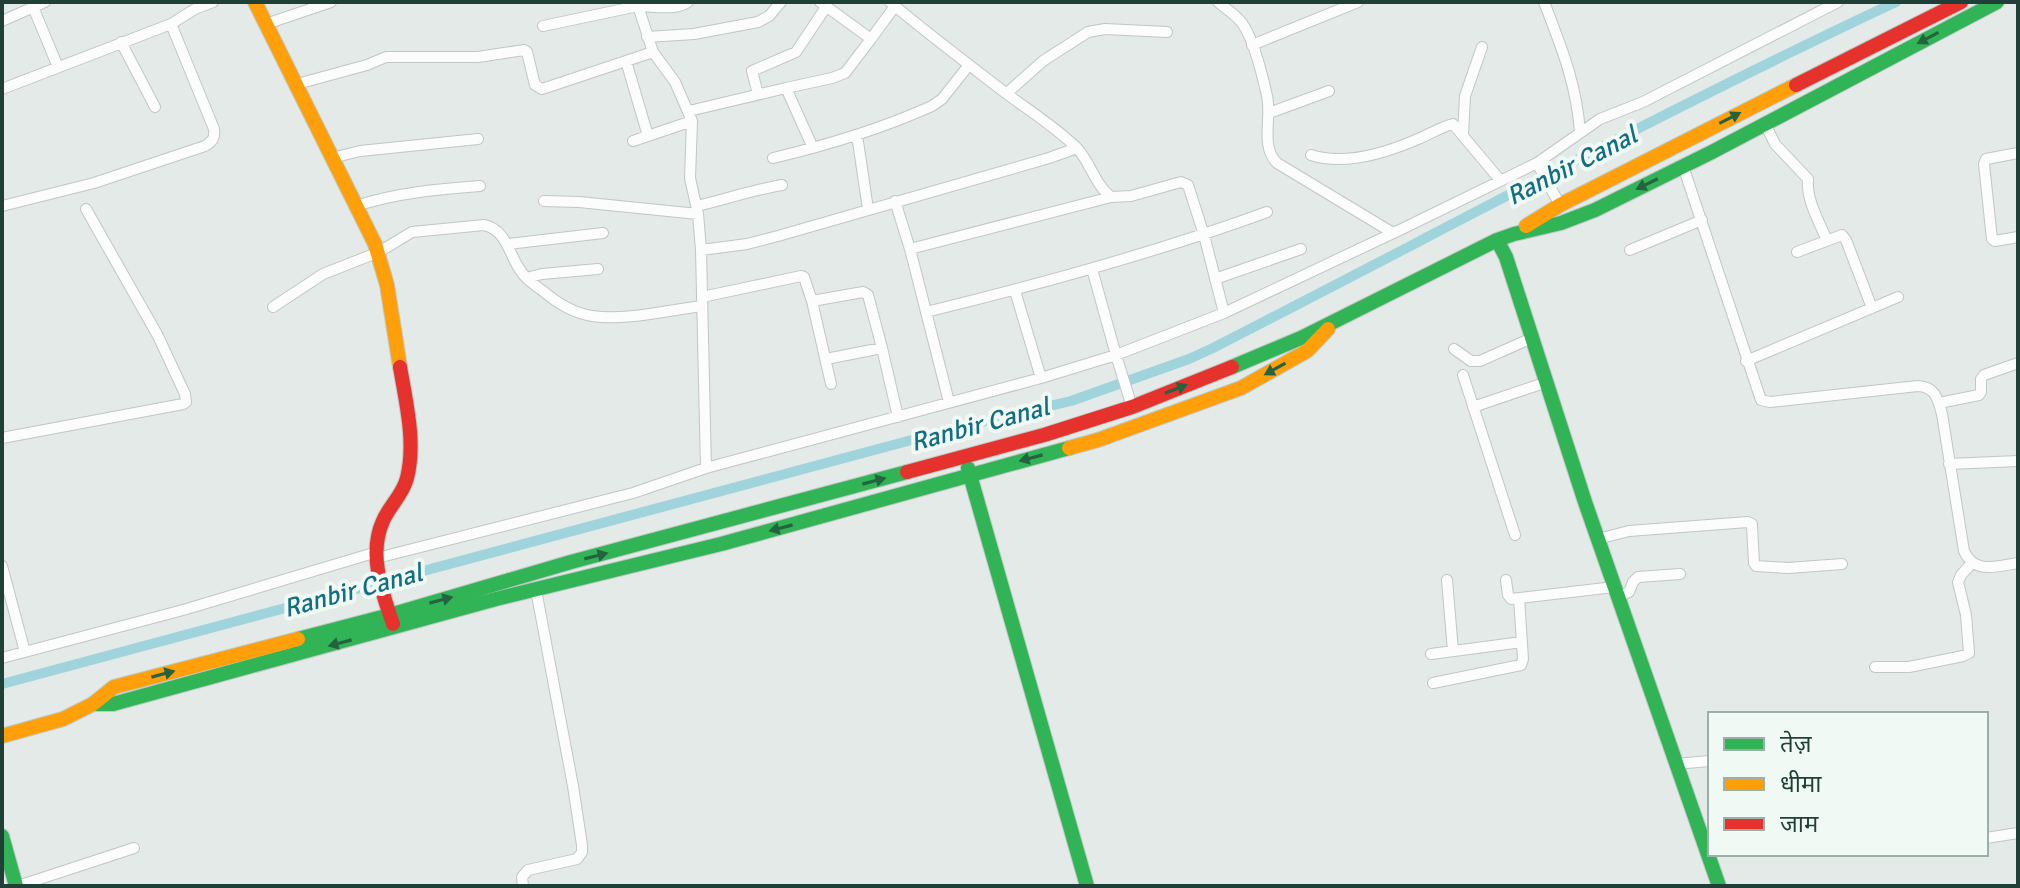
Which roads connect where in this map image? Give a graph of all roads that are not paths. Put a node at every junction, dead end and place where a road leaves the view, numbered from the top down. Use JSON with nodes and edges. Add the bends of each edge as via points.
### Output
{"nodes":[{"id":1,"x":45,"y":2,"type":"edge"},
{"id":2,"x":213,"y":2,"type":"edge"},
{"id":3,"x":255,"y":2,"type":"edge"},
{"id":4,"x":331,"y":2,"type":"edge"},
{"id":5,"x":688,"y":2,"type":"edge"},
{"id":6,"x":1358,"y":2,"type":"edge"},
{"id":7,"x":1544,"y":2,"type":"edge"},
{"id":8,"x":1807,"y":2,"type":"edge"},
{"id":9,"x":1838,"y":2,"type":"edge"},
{"id":10,"x":1961,"y":2,"type":"edge"},
{"id":11,"x":1997,"y":2,"type":"edge"},
{"id":12,"x":1221,"y":3,"type":"edge"},
{"id":13,"x":637,"y":4,"type":"edge"},
{"id":14,"x":776,"y":4,"type":"edge"},
{"id":15,"x":823,"y":4,"type":"edge"},
{"id":16,"x":893,"y":4,"type":"edge"},
{"id":17,"x":194,"y":6,"type":"edge"},
{"id":18,"x":33,"y":7,"type":"junction"},
{"id":19,"x":1815,"y":13,"type":"junction"},
{"id":20,"x":2,"y":21,"type":"edge"},
{"id":21,"x":171,"y":24,"type":"junction"},
{"id":22,"x":266,"y":24,"type":"junction"},
{"id":23,"x":543,"y":26,"type":"dead end"},
{"id":24,"x":1167,"y":32,"type":"dead end"},
{"id":25,"x":647,"y":37,"type":"junction"},
{"id":26,"x":871,"y":39,"type":"junction"},
{"id":27,"x":121,"y":42,"type":"junction"},
{"id":28,"x":1252,"y":45,"type":"junction"},
{"id":29,"x":1482,"y":47,"type":"dead end"},
{"id":30,"x":653,"y":52,"type":"junction"},
{"id":31,"x":626,"y":61,"type":"junction"},
{"id":32,"x":969,"y":65,"type":"junction"},
{"id":33,"x":58,"y":67,"type":"junction"},
{"id":34,"x":297,"y":84,"type":"junction"},
{"id":35,"x":786,"y":88,"type":"junction"},
{"id":36,"x":2,"y":89,"type":"edge"},
{"id":37,"x":1329,"y":91,"type":"dead end"},
{"id":38,"x":1007,"y":93,"type":"junction"},
{"id":39,"x":758,"y":94,"type":"junction"},
{"id":40,"x":155,"y":107,"type":"dead end"},
{"id":41,"x":1269,"y":113,"type":"junction"},
{"id":42,"x":691,"y":116,"type":"junction"},
{"id":43,"x":1765,"y":124,"type":"junction"},
{"id":44,"x":1580,"y":133,"type":"junction"},
{"id":45,"x":857,"y":135,"type":"junction"},
{"id":46,"x":1463,"y":135,"type":"junction"},
{"id":47,"x":648,"y":136,"type":"junction"},
{"id":48,"x":478,"y":139,"type":"dead end"},
{"id":49,"x":633,"y":141,"type":"dead end"},
{"id":50,"x":813,"y":148,"type":"junction"},
{"id":51,"x":1077,"y":148,"type":"junction"},
{"id":52,"x":2018,"y":153,"type":"edge"},
{"id":53,"x":1311,"y":155,"type":"dead end"},
{"id":54,"x":332,"y":158,"type":"junction"},
{"id":55,"x":773,"y":158,"type":"dead end"},
{"id":56,"x":1683,"y":166,"type":"junction"},
{"id":57,"x":1540,"y":167,"type":"junction"},
{"id":58,"x":1500,"y":180,"type":"junction"},
{"id":59,"x":782,"y":185,"type":"dead end"},
{"id":60,"x":480,"y":186,"type":"dead end"},
{"id":61,"x":1111,"y":197,"type":"junction"},
{"id":62,"x":544,"y":201,"type":"dead end"},
{"id":63,"x":895,"y":201,"type":"junction"},
{"id":64,"x":1560,"y":205,"type":"junction"},
{"id":65,"x":2,"y":206,"type":"edge"},
{"id":66,"x":356,"y":206,"type":"junction"},
{"id":67,"x":86,"y":209,"type":"dead end"},
{"id":68,"x":868,"y":209,"type":"junction"},
{"id":69,"x":697,"y":210,"type":"junction"},
{"id":70,"x":1267,"y":212,"type":"dead end"},
{"id":71,"x":1702,"y":220,"type":"junction"},
{"id":72,"x":603,"y":233,"type":"dead end"},
{"id":73,"x":1393,"y":233,"type":"junction"},
{"id":74,"x":1514,"y":234,"type":"junction"},
{"id":75,"x":1204,"y":235,"type":"junction"},
{"id":76,"x":2018,"y":237,"type":"edge"},
{"id":77,"x":1497,"y":240,"type":"junction"},
{"id":78,"x":1827,"y":240,"type":"junction"},
{"id":79,"x":508,"y":244,"type":"junction"},
{"id":80,"x":910,"y":249,"type":"junction"},
{"id":81,"x":1301,"y":249,"type":"dead end"},
{"id":82,"x":701,"y":250,"type":"junction"},
{"id":83,"x":1630,"y":250,"type":"dead end"},
{"id":84,"x":379,"y":252,"type":"junction"},
{"id":85,"x":1797,"y":252,"type":"dead end"},
{"id":86,"x":598,"y":269,"type":"dead end"},
{"id":87,"x":1092,"y":269,"type":"junction"},
{"id":88,"x":526,"y":278,"type":"junction"},
{"id":89,"x":1215,"y":279,"type":"junction"},
{"id":90,"x":1015,"y":291,"type":"junction"},
{"id":91,"x":1898,"y":297,"type":"dead end"},
{"id":92,"x":702,"y":301,"type":"junction"},
{"id":93,"x":812,"y":301,"type":"junction"},
{"id":94,"x":273,"y":307,"type":"dead end"},
{"id":95,"x":1872,"y":308,"type":"junction"},
{"id":96,"x":926,"y":312,"type":"junction"},
{"id":97,"x":1224,"y":313,"type":"junction"},
{"id":98,"x":1340,"y":319,"type":"junction"},
{"id":99,"x":1532,"y":338,"type":"junction"},
{"id":100,"x":882,"y":348,"type":"junction"},
{"id":101,"x":1454,"y":349,"type":"dead end"},
{"id":102,"x":1116,"y":355,"type":"junction"},
{"id":103,"x":826,"y":359,"type":"junction"},
{"id":104,"x":1746,"y":361,"type":"junction"},
{"id":105,"x":2018,"y":363,"type":"edge"},
{"id":106,"x":1463,"y":375,"type":"dead end"},
{"id":107,"x":1041,"y":378,"type":"junction"},
{"id":108,"x":1547,"y":382,"type":"junction"},
{"id":109,"x":831,"y":384,"type":"dead end"},
{"id":110,"x":1130,"y":400,"type":"junction"},
{"id":111,"x":949,"y":402,"type":"junction"},
{"id":112,"x":1939,"y":403,"type":"junction"},
{"id":113,"x":1473,"y":407,"type":"junction"},
{"id":114,"x":898,"y":417,"type":"junction"},
{"id":115,"x":2,"y":438,"type":"edge"},
{"id":116,"x":964,"y":456,"type":"junction"},
{"id":117,"x":2018,"y":461,"type":"edge"},
{"id":118,"x":1949,"y":464,"type":"junction"},
{"id":119,"x":706,"y":468,"type":"junction"},
{"id":120,"x":970,"y":476,"type":"junction"},
{"id":121,"x":1515,"y":535,"type":"dead end"},
{"id":122,"x":1605,"y":537,"type":"junction"},
{"id":123,"x":377,"y":555,"type":"junction"},
{"id":124,"x":1972,"y":563,"type":"junction"},
{"id":125,"x":2018,"y":563,"type":"edge"},
{"id":126,"x":1842,"y":564,"type":"dead end"},
{"id":127,"x":2,"y":566,"type":"edge"},
{"id":128,"x":1680,"y":574,"type":"dead end"},
{"id":129,"x":1447,"y":580,"type":"dead end"},
{"id":130,"x":1506,"y":580,"type":"dead end"},
{"id":131,"x":536,"y":590,"type":"junction"},
{"id":132,"x":1621,"y":592,"type":"junction"},
{"id":133,"x":1519,"y":598,"type":"junction"},
{"id":134,"x":392,"y":622,"type":"junction"},
{"id":135,"x":1522,"y":642,"type":"junction"},
{"id":136,"x":1453,"y":651,"type":"junction"},
{"id":137,"x":25,"y":652,"type":"junction"},
{"id":138,"x":1431,"y":654,"type":"dead end"},
{"id":139,"x":2,"y":658,"type":"edge"},
{"id":140,"x":1875,"y":667,"type":"dead end"},
{"id":141,"x":1433,"y":683,"type":"dead end"},
{"id":142,"x":2,"y":736,"type":"edge"},
{"id":143,"x":1708,"y":761,"type":"edge"},
{"id":144,"x":1675,"y":764,"type":"junction"},
{"id":145,"x":2018,"y":833,"type":"edge"},
{"id":146,"x":2,"y":836,"type":"edge"},
{"id":147,"x":1988,"y":838,"type":"edge"},
{"id":148,"x":134,"y":848,"type":"dead end"},
{"id":149,"x":1708,"y":856,"type":"edge"},
{"id":150,"x":1708,"y":856,"type":"edge"},
{"id":151,"x":17,"y":886,"type":"edge"},
{"id":152,"x":523,"y":886,"type":"edge"},
{"id":153,"x":1087,"y":886,"type":"edge"},
{"id":154,"x":1719,"y":886,"type":"edge"}],
"edges":[{"from":1,"to":18,"type":"street"},
{"from":2,"to":17,"type":"street"},
{"from":3,"to":22,"type":"main road"},
{"from":4,"to":22,"type":"street"},
{"from":5,"to":13,"type":"street","via":[[678,7]]},
{"from":6,"to":28,"type":"street"},
{"from":7,"to":44,"type":"street","via":[[1572,80]]},
{"from":8,"to":19,"type":"street"},
{"from":9,"to":19,"type":"street"},
{"from":64,"to":10,"type":"main road","one_way":true},
{"from":11,"to":43,"type":"main road","one_way":true},
{"from":12,"to":28,"type":"street","via":[[1241,22]]},
{"from":13,"to":23,"type":"street"},
{"from":13,"to":25,"type":"street"},
{"from":14,"to":25,"type":"street","via":[[763,20],[738,27]]},
{"from":15,"to":26,"type":"street"},
{"from":15,"to":39,"type":"street","via":[[796,52],[754,69]]},
{"from":16,"to":26,"type":"street"},
{"from":16,"to":32,"type":"street"},
{"from":17,"to":21,"type":"street"},
{"from":18,"to":20,"type":"street"},
{"from":18,"to":33,"type":"street"},
{"from":19,"to":44,"type":"street"},
{"from":21,"to":27,"type":"street"},
{"from":21,"to":65,"type":"street","via":[[214,129],[212,142],[94,183]]},
{"from":22,"to":34,"type":"main road"},
{"from":24,"to":38,"type":"street","via":[[1096,29],[1080,35]]},
{"from":25,"to":30,"type":"street"},
{"from":26,"to":35,"type":"street","via":[[845,73]]},
{"from":27,"to":33,"type":"street"},
{"from":27,"to":40,"type":"street"},
{"from":28,"to":41,"type":"street"},
{"from":29,"to":46,"type":"street","via":[[1465,96]]},
{"from":30,"to":31,"type":"street"},
{"from":30,"to":42,"type":"street"},
{"from":31,"to":34,"type":"street","via":[[542,89],[535,85],[524,50],[478,57],[386,57]]},
{"from":31,"to":47,"type":"street"},
{"from":32,"to":38,"type":"street"},
{"from":32,"to":45,"type":"street","via":[[932,106]]},
{"from":33,"to":36,"type":"street"},
{"from":34,"to":54,"type":"main road"},
{"from":35,"to":39,"type":"street"},
{"from":35,"to":50,"type":"street"},
{"from":37,"to":41,"type":"street"},
{"from":38,"to":51,"type":"street"},
{"from":39,"to":42,"type":"street"},
{"from":41,"to":73,"type":"street","via":[[1268,146],[1277,163]]},
{"from":42,"to":47,"type":"street"},
{"from":42,"to":69,"type":"street","via":[[689,170]]},
{"from":43,"to":56,"type":"main road"},
{"from":43,"to":78,"type":"street","via":[[1775,144],[1808,179]]},
{"from":44,"to":57,"type":"street"},
{"from":45,"to":50,"type":"street"},
{"from":45,"to":68,"type":"street"},
{"from":46,"to":53,"type":"street","via":[[1451,124],[1353,158]]},
{"from":46,"to":58,"type":"street"},
{"from":47,"to":49,"type":"street"},
{"from":48,"to":54,"type":"street"},
{"from":50,"to":55,"type":"street"},
{"from":51,"to":61,"type":"street"},
{"from":51,"to":63,"type":"street"},
{"from":52,"to":76,"type":"street","via":[[1986,159],[1984,164],[1992,239]]},
{"from":54,"to":66,"type":"main road"},
{"from":56,"to":71,"type":"street"},
{"from":56,"to":74,"type":"main road","one_way":true,"via":[[1576,218]]},
{"from":57,"to":58,"type":"street"},
{"from":57,"to":64,"type":"street"},
{"from":58,"to":73,"type":"street"},
{"from":59,"to":69,"type":"street"},
{"from":60,"to":66,"type":"street","via":[[386,197]]},
{"from":61,"to":75,"type":"street","via":[[1184,182]]},
{"from":61,"to":80,"type":"street"},
{"from":62,"to":69,"type":"street"},
{"from":63,"to":68,"type":"street"},
{"from":63,"to":80,"type":"street"},
{"from":64,"to":74,"type":"main road"},
{"from":66,"to":84,"type":"main road"},
{"from":67,"to":115,"type":"street","via":[[158,336],[186,402]]},
{"from":68,"to":82,"type":"street","via":[[747,244]]},
{"from":69,"to":82,"type":"street"},
{"from":70,"to":75,"type":"street"},
{"from":71,"to":83,"type":"street"},
{"from":71,"to":104,"type":"street"},
{"from":72,"to":79,"type":"street"},
{"from":73,"to":97,"type":"street"},
{"from":74,"to":77,"type":"main road"},
{"from":75,"to":87,"type":"street"},
{"from":75,"to":89,"type":"street"},
{"from":77,"to":98,"type":"main road"},
{"from":77,"to":99,"type":"main road"},
{"from":78,"to":85,"type":"street"},
{"from":78,"to":95,"type":"street","via":[[1844,237]]},
{"from":79,"to":84,"type":"street","via":[[493,227],[484,225],[412,232]]},
{"from":79,"to":88,"type":"street"},
{"from":80,"to":96,"type":"street"},
{"from":81,"to":89,"type":"street"},
{"from":82,"to":92,"type":"street"},
{"from":84,"to":94,"type":"street","via":[[323,274]]},
{"from":84,"to":123,"type":"main road","via":[[409,426],[409,462],[406,485],[381,523]]},
{"from":86,"to":88,"type":"street"},
{"from":87,"to":90,"type":"street"},
{"from":87,"to":102,"type":"street"},
{"from":88,"to":92,"type":"street","via":[[560,304],[593,316],[625,316]]},
{"from":89,"to":97,"type":"street"},
{"from":90,"to":96,"type":"street"},
{"from":90,"to":107,"type":"street"},
{"from":91,"to":95,"type":"street"},
{"from":92,"to":93,"type":"street","via":[[802,276]]},
{"from":92,"to":119,"type":"street"},
{"from":93,"to":100,"type":"street","via":[[866,293]]},
{"from":93,"to":103,"type":"street"},
{"from":95,"to":104,"type":"street"},
{"from":96,"to":111,"type":"street"},
{"from":97,"to":102,"type":"street"},
{"from":110,"to":98,"type":"main road","one_way":true,"via":[[1201,380]]},
{"from":98,"to":120,"type":"main road","one_way":true,"via":[[1307,351],[1241,388],[1098,440]]},
{"from":99,"to":101,"type":"street","via":[[1475,361]]},
{"from":99,"to":108,"type":"main road"},
{"from":100,"to":103,"type":"street"},
{"from":100,"to":114,"type":"street"},
{"from":102,"to":107,"type":"street"},
{"from":102,"to":110,"type":"street"},
{"from":103,"to":109,"type":"street"},
{"from":104,"to":112,"type":"street","via":[[1764,401],[1918,386],[1933,391]]},
{"from":105,"to":112,"type":"street","via":[[1984,375],[1979,395]]},
{"from":106,"to":113,"type":"street"},
{"from":107,"to":111,"type":"street"},
{"from":108,"to":113,"type":"street"},
{"from":108,"to":122,"type":"main road"},
{"from":110,"to":116,"type":"main road","via":[[1044,435]]},
{"from":111,"to":114,"type":"street"},
{"from":112,"to":118,"type":"street"},
{"from":113,"to":121,"type":"street"},
{"from":114,"to":119,"type":"street"},
{"from":116,"to":120,"type":"main road"},
{"from":134,"to":116,"type":"main road","one_way":true,"via":[[571,562]]},
{"from":117,"to":118,"type":"street"},
{"from":118,"to":124,"type":"street","via":[[1964,551]]},
{"from":119,"to":123,"type":"street","via":[[633,493]]},
{"from":120,"to":131,"type":"main road","one_way":true},
{"from":120,"to":153,"type":"main road"},
{"from":122,"to":126,"type":"street","via":[[1673,526],[1750,523],[1756,566]]},
{"from":122,"to":132,"type":"main road"},
{"from":123,"to":134,"type":"main road"},
{"from":123,"to":137,"type":"street"},
{"from":124,"to":125,"type":"street"},
{"from":124,"to":140,"type":"street","via":[[1958,582],[1969,653],[1915,666]]},
{"from":127,"to":137,"type":"street"},
{"from":128,"to":132,"type":"street","via":[[1638,577]]},
{"from":129,"to":136,"type":"street"},
{"from":130,"to":133,"type":"street","via":[[1508,597]]},
{"from":131,"to":134,"type":"main road"},
{"from":131,"to":152,"type":"street","via":[[582,852],[577,859],[528,870]]},
{"from":132,"to":133,"type":"street"},
{"from":132,"to":144,"type":"main road"},
{"from":133,"to":135,"type":"street"},
{"from":134,"to":142,"type":"main road","via":[[113,704],[93,704],[63,719]]},
{"from":135,"to":136,"type":"street"},
{"from":135,"to":141,"type":"street","via":[[1519,666]]},
{"from":136,"to":138,"type":"street"},
{"from":137,"to":139,"type":"street"},
{"from":143,"to":144,"type":"street"},
{"from":144,"to":150,"type":"main road"},
{"from":145,"to":147,"type":"street"},
{"from":146,"to":151,"type":"main road"},
{"from":148,"to":151,"type":"street"},
{"from":149,"to":154,"type":"main road"}]}
